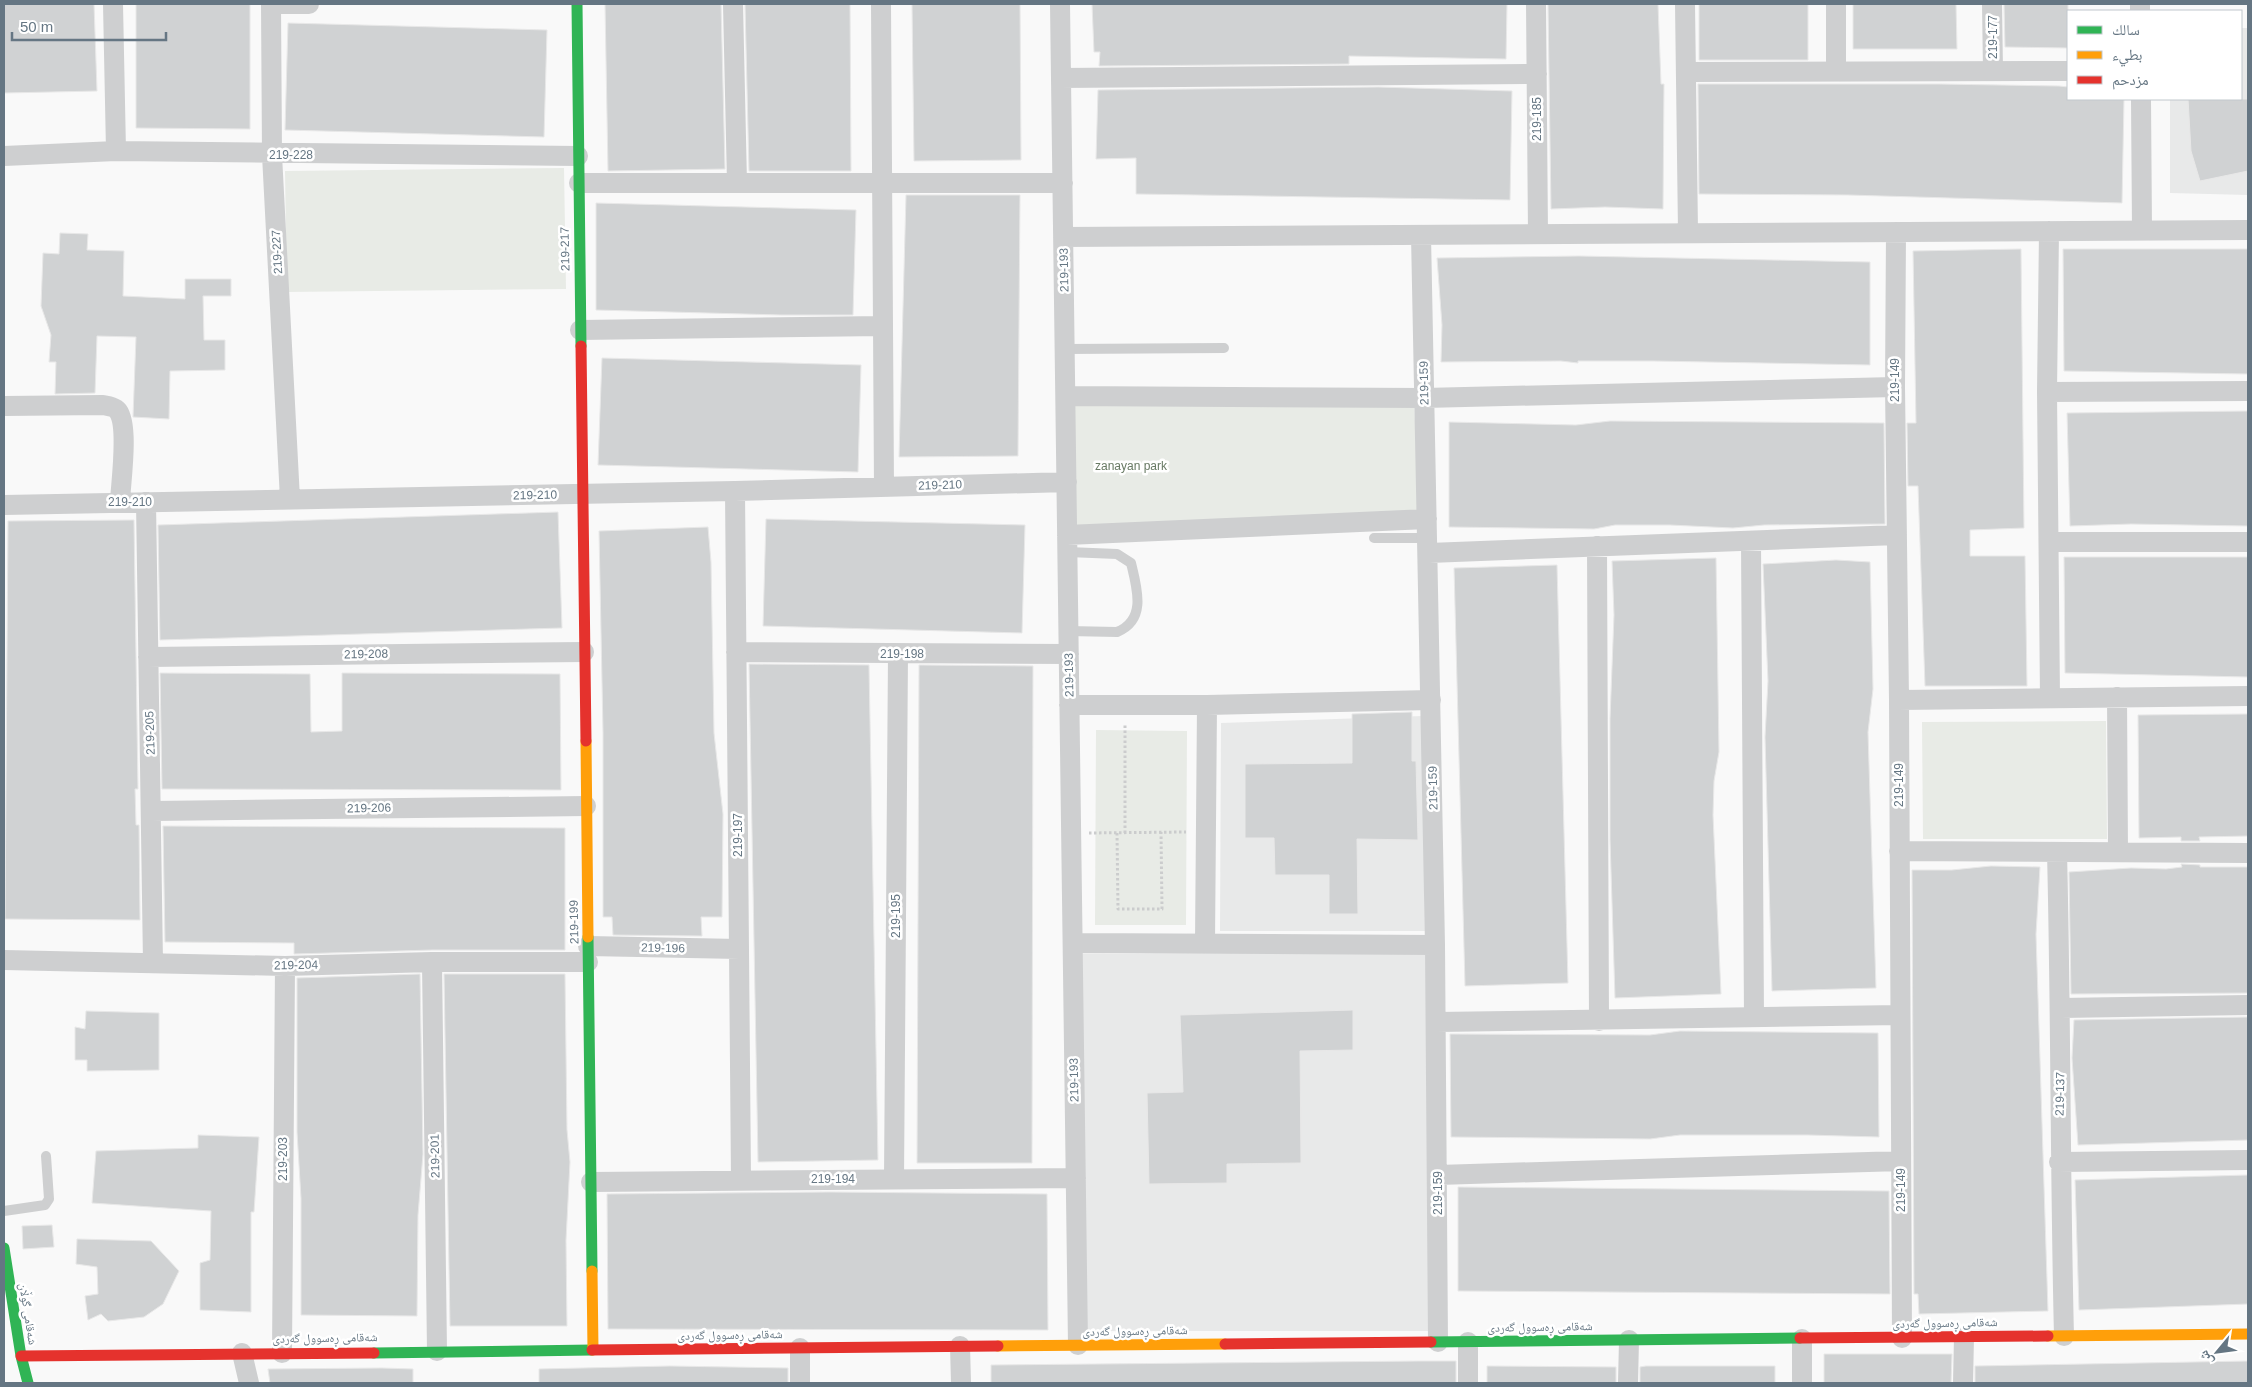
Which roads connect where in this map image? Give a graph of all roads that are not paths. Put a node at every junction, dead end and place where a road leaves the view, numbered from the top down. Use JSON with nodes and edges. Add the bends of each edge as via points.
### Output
{"nodes":[{"id":1,"x":113,"y":4,"type":"edge"},
{"id":2,"x":270,"y":4,"type":"edge"},
{"id":3,"x":309,"y":4,"type":"edge"},
{"id":4,"x":577,"y":4,"type":"edge"},
{"id":5,"x":733,"y":4,"type":"edge"},
{"id":6,"x":881,"y":4,"type":"edge"},
{"id":7,"x":1060,"y":4,"type":"edge"},
{"id":8,"x":1536,"y":4,"type":"edge"},
{"id":9,"x":1685,"y":4,"type":"edge"},
{"id":10,"x":1836,"y":4,"type":"edge"},
{"id":11,"x":1992,"y":4,"type":"edge"},
{"id":12,"x":1836,"y":71,"type":"junction"},
{"id":13,"x":1993,"y":71,"type":"junction"},
{"id":14,"x":2067,"y":71,"type":"edge"},
{"id":15,"x":1686,"y":72,"type":"junction"},
{"id":16,"x":1537,"y":74,"type":"junction"},
{"id":17,"x":1062,"y":78,"type":"junction"},
{"id":18,"x":2141,"y":100,"type":"edge"},
{"id":19,"x":116,"y":152,"type":"junction"},
{"id":20,"x":272,"y":155,"type":"junction"},
{"id":21,"x":4,"y":156,"type":"edge"},
{"id":22,"x":578,"y":156,"type":"junction"},
{"id":23,"x":882,"y":183,"type":"junction"},
{"id":24,"x":1063,"y":183,"type":"junction"},
{"id":25,"x":579,"y":184,"type":"junction"},
{"id":26,"x":737,"y":184,"type":"junction"},
{"id":27,"x":2142,"y":230,"type":"junction"},
{"id":28,"x":2248,"y":230,"type":"edge"},
{"id":29,"x":2049,"y":231,"type":"junction"},
{"id":30,"x":1688,"y":232,"type":"junction"},
{"id":31,"x":1896,"y":232,"type":"junction"},
{"id":32,"x":1538,"y":234,"type":"junction"},
{"id":33,"x":1422,"y":235,"type":"junction"},
{"id":34,"x":1063,"y":237,"type":"junction"},
{"id":35,"x":883,"y":326,"type":"junction"},
{"id":36,"x":580,"y":330,"type":"junction"},
{"id":37,"x":1224,"y":348,"type":"dead end"},
{"id":38,"x":1066,"y":349,"type":"junction"},
{"id":39,"x":1895,"y":388,"type":"junction"},
{"id":40,"x":2248,"y":391,"type":"edge"},
{"id":41,"x":2047,"y":392,"type":"junction"},
{"id":42,"x":1066,"y":396,"type":"junction"},
{"id":43,"x":1424,"y":398,"type":"junction"},
{"id":44,"x":4,"y":406,"type":"edge"},
{"id":45,"x":1067,"y":482,"type":"junction"},
{"id":46,"x":884,"y":487,"type":"junction"},
{"id":47,"x":735,"y":491,"type":"junction"},
{"id":48,"x":582,"y":494,"type":"junction"},
{"id":49,"x":290,"y":499,"type":"junction"},
{"id":50,"x":120,"y":501,"type":"junction"},
{"id":51,"x":146,"y":502,"type":"junction"},
{"id":52,"x":4,"y":505,"type":"edge"},
{"id":53,"x":1896,"y":535,"type":"junction"},
{"id":54,"x":1428,"y":536,"type":"junction"},
{"id":55,"x":1374,"y":538,"type":"dead end"},
{"id":56,"x":1751,"y":541,"type":"junction"},
{"id":57,"x":2049,"y":542,"type":"junction"},
{"id":58,"x":2248,"y":542,"type":"edge"},
{"id":59,"x":1068,"y":543,"type":"junction"},
{"id":60,"x":1597,"y":546,"type":"junction"},
{"id":61,"x":1068,"y":631,"type":"junction"},
{"id":62,"x":584,"y":652,"type":"junction"},
{"id":63,"x":736,"y":652,"type":"junction"},
{"id":64,"x":898,"y":654,"type":"junction"},
{"id":65,"x":1069,"y":654,"type":"junction"},
{"id":66,"x":148,"y":656,"type":"junction"},
{"id":67,"x":2248,"y":696,"type":"edge"},
{"id":68,"x":2117,"y":697,"type":"junction"},
{"id":69,"x":2050,"y":698,"type":"junction"},
{"id":70,"x":1431,"y":700,"type":"junction"},
{"id":71,"x":1900,"y":700,"type":"junction"},
{"id":72,"x":1069,"y":705,"type":"junction"},
{"id":73,"x":1207,"y":705,"type":"junction"},
{"id":74,"x":586,"y":806,"type":"junction"},
{"id":75,"x":152,"y":811,"type":"junction"},
{"id":76,"x":1899,"y":851,"type":"junction"},
{"id":77,"x":2118,"y":851,"type":"junction"},
{"id":78,"x":2057,"y":852,"type":"junction"},
{"id":79,"x":2248,"y":853,"type":"edge"},
{"id":80,"x":1073,"y":943,"type":"junction"},
{"id":81,"x":1204,"y":943,"type":"junction"},
{"id":82,"x":1435,"y":945,"type":"junction"},
{"id":83,"x":739,"y":949,"type":"junction"},
{"id":84,"x":588,"y":954,"type":"junction"},
{"id":85,"x":4,"y":960,"type":"edge"},
{"id":86,"x":432,"y":962,"type":"junction"},
{"id":87,"x":154,"y":963,"type":"junction"},
{"id":88,"x":285,"y":966,"type":"junction"},
{"id":89,"x":2248,"y":1005,"type":"edge"},
{"id":90,"x":2061,"y":1008,"type":"junction"},
{"id":91,"x":1900,"y":1015,"type":"junction"},
{"id":92,"x":1754,"y":1018,"type":"junction"},
{"id":93,"x":1599,"y":1021,"type":"junction"},
{"id":94,"x":1437,"y":1022,"type":"junction"},
{"id":95,"x":46,"y":1156,"type":"dead end"},
{"id":96,"x":2248,"y":1160,"type":"edge"},
{"id":97,"x":1902,"y":1161,"type":"junction"},
{"id":98,"x":2060,"y":1162,"type":"junction"},
{"id":99,"x":1438,"y":1175,"type":"junction"},
{"id":100,"x":1076,"y":1178,"type":"junction"},
{"id":101,"x":894,"y":1179,"type":"junction"},
{"id":102,"x":741,"y":1180,"type":"junction"},
{"id":103,"x":591,"y":1182,"type":"junction"},
{"id":104,"x":4,"y":1211,"type":"edge"},
{"id":105,"x":4,"y":1248,"type":"edge"},
{"id":106,"x":2248,"y":1334,"type":"edge"},
{"id":107,"x":2064,"y":1336,"type":"junction"},
{"id":108,"x":1964,"y":1337,"type":"junction"},
{"id":109,"x":1902,"y":1338,"type":"junction"},
{"id":110,"x":1802,"y":1339,"type":"junction"},
{"id":111,"x":1629,"y":1340,"type":"junction"},
{"id":112,"x":1438,"y":1342,"type":"junction"},
{"id":113,"x":1468,"y":1342,"type":"junction"},
{"id":114,"x":1078,"y":1345,"type":"junction"},
{"id":115,"x":960,"y":1346,"type":"junction"},
{"id":116,"x":800,"y":1348,"type":"junction"},
{"id":117,"x":593,"y":1350,"type":"junction"},
{"id":118,"x":437,"y":1351,"type":"junction"},
{"id":119,"x":242,"y":1353,"type":"junction"},
{"id":120,"x":282,"y":1353,"type":"junction"},
{"id":121,"x":22,"y":1356,"type":"junction"},
{"id":122,"x":28,"y":1383,"type":"edge"},
{"id":123,"x":249,"y":1383,"type":"edge"},
{"id":124,"x":800,"y":1383,"type":"edge"},
{"id":125,"x":961,"y":1383,"type":"edge"},
{"id":126,"x":1468,"y":1383,"type":"edge"},
{"id":127,"x":1628,"y":1383,"type":"edge"},
{"id":128,"x":1802,"y":1383,"type":"edge"},
{"id":129,"x":1962,"y":1383,"type":"edge"}],
"edges":[{"from":1,"to":19,"type":"street"},
{"from":2,"to":3,"type":"street"},
{"from":2,"to":20,"type":"street","name":"219-227"},
{"from":4,"to":22,"type":"street","name":"219-217"},
{"from":5,"to":26,"type":"street"},
{"from":6,"to":23,"type":"street"},
{"from":7,"to":17,"type":"street","name":"219-193"},
{"from":8,"to":16,"type":"street","name":"219-185"},
{"from":9,"to":15,"type":"street"},
{"from":10,"to":12,"type":"street"},
{"from":11,"to":13,"type":"street","name":"219-177"},
{"from":12,"to":13,"type":"street"},
{"from":12,"to":15,"type":"street"},
{"from":13,"to":14,"type":"street"},
{"from":15,"to":30,"type":"street"},
{"from":16,"to":17,"type":"street"},
{"from":16,"to":32,"type":"street","name":"219-185"},
{"from":17,"to":24,"type":"street","name":"219-193"},
{"from":18,"to":27,"type":"street"},
{"from":19,"to":20,"type":"street","name":"219-228"},
{"from":19,"to":21,"type":"street","name":"219-228"},
{"from":20,"to":22,"type":"street","name":"219-228"},
{"from":20,"to":49,"type":"street","name":"219-227"},
{"from":22,"to":25,"type":"street","name":"219-217"},
{"from":23,"to":24,"type":"street"},
{"from":23,"to":26,"type":"street"},
{"from":23,"to":35,"type":"street"},
{"from":24,"to":34,"type":"street","name":"219-193"},
{"from":25,"to":26,"type":"street"},
{"from":25,"to":36,"type":"street","name":"219-217"},
{"from":27,"to":28,"type":"street"},
{"from":27,"to":29,"type":"street"},
{"from":29,"to":31,"type":"street"},
{"from":29,"to":41,"type":"street"},
{"from":30,"to":31,"type":"street"},
{"from":30,"to":32,"type":"street"},
{"from":31,"to":39,"type":"street","name":"219-149"},
{"from":32,"to":33,"type":"street"},
{"from":33,"to":34,"type":"street"},
{"from":33,"to":43,"type":"street","name":"219-159"},
{"from":34,"to":38,"type":"street","name":"219-193"},
{"from":35,"to":36,"type":"street"},
{"from":35,"to":46,"type":"street"},
{"from":36,"to":48,"type":"street","name":"219-217"},
{"from":37,"to":38,"type":"lane"},
{"from":38,"to":42,"type":"street","name":"219-193"},
{"from":39,"to":43,"type":"street"},
{"from":39,"to":53,"type":"street","name":"219-149"},
{"from":40,"to":41,"type":"street"},
{"from":41,"to":57,"type":"street"},
{"from":42,"to":43,"type":"street"},
{"from":42,"to":45,"type":"street","name":"219-193"},
{"from":43,"to":54,"type":"street","name":"219-159"},
{"from":44,"to":50,"type":"street","via":[[103,405],[118,411],[123,427]]},
{"from":45,"to":46,"type":"street","name":"219-210"},
{"from":45,"to":59,"type":"street","name":"219-193"},
{"from":46,"to":47,"type":"street","name":"219-210"},
{"from":47,"to":48,"type":"street","name":"219-210"},
{"from":47,"to":63,"type":"street","name":"219-197"},
{"from":48,"to":49,"type":"street","name":"219-210"},
{"from":48,"to":62,"type":"street","name":"219-199"},
{"from":49,"to":51,"type":"street","name":"219-210"},
{"from":50,"to":51,"type":"street","name":"219-210"},
{"from":50,"to":52,"type":"street","name":"219-210"},
{"from":51,"to":66,"type":"street","name":"219-205"},
{"from":53,"to":56,"type":"street"},
{"from":53,"to":71,"type":"street","name":"219-149"},
{"from":54,"to":55,"type":"lane"},
{"from":54,"to":59,"type":"street"},
{"from":54,"to":60,"type":"street"},
{"from":54,"to":70,"type":"street","name":"219-159"},
{"from":56,"to":60,"type":"street"},
{"from":56,"to":92,"type":"street"},
{"from":57,"to":58,"type":"street"},
{"from":57,"to":69,"type":"street"},
{"from":59,"to":61,"type":"street","name":"219-193"},
{"from":59,"to":61,"type":"lane","via":[[1117,554],[1131,564],[1138,592],[1137,610],[1132,622],[1124,629],[1117,632]]},
{"from":60,"to":93,"type":"street"},
{"from":61,"to":65,"type":"street","name":"219-193"},
{"from":62,"to":66,"type":"street","name":"219-208"},
{"from":62,"to":74,"type":"street","name":"219-199"},
{"from":63,"to":64,"type":"street","name":"219-198"},
{"from":63,"to":83,"type":"street","name":"219-197"},
{"from":64,"to":65,"type":"street","name":"219-198"},
{"from":64,"to":101,"type":"street","name":"219-195"},
{"from":65,"to":72,"type":"street","name":"219-193"},
{"from":66,"to":75,"type":"street","name":"219-205"},
{"from":67,"to":68,"type":"street"},
{"from":68,"to":69,"type":"street"},
{"from":68,"to":77,"type":"street"},
{"from":69,"to":71,"type":"street"},
{"from":70,"to":73,"type":"street"},
{"from":70,"to":82,"type":"street","name":"219-159"},
{"from":71,"to":76,"type":"street","name":"219-149"},
{"from":72,"to":73,"type":"street"},
{"from":72,"to":80,"type":"street","name":"219-193"},
{"from":73,"to":81,"type":"street"},
{"from":74,"to":75,"type":"street","name":"219-206"},
{"from":74,"to":84,"type":"street","name":"219-199"},
{"from":75,"to":87,"type":"street","name":"219-205"},
{"from":76,"to":78,"type":"street"},
{"from":76,"to":91,"type":"street","name":"219-149"},
{"from":77,"to":78,"type":"street"},
{"from":77,"to":79,"type":"street"},
{"from":78,"to":90,"type":"street","name":"219-137"},
{"from":80,"to":81,"type":"street"},
{"from":80,"to":100,"type":"street","name":"219-193"},
{"from":81,"to":82,"type":"street"},
{"from":82,"to":94,"type":"street","name":"219-159"},
{"from":83,"to":84,"type":"street","name":"219-196"},
{"from":83,"to":102,"type":"street","name":"219-197"},
{"from":84,"to":86,"type":"street","name":"219-204"},
{"from":84,"to":103,"type":"street","name":"219-199"},
{"from":85,"to":87,"type":"street","name":"219-204"},
{"from":86,"to":88,"type":"street","name":"219-204"},
{"from":86,"to":118,"type":"street","name":"219-201"},
{"from":87,"to":88,"type":"street","name":"219-204"},
{"from":88,"to":120,"type":"street","name":"219-203"},
{"from":89,"to":90,"type":"street"},
{"from":90,"to":98,"type":"street","name":"219-137"},
{"from":91,"to":92,"type":"street"},
{"from":91,"to":97,"type":"street","name":"219-149"},
{"from":92,"to":93,"type":"street"},
{"from":93,"to":94,"type":"street"},
{"from":94,"to":99,"type":"street","name":"219-159"},
{"from":95,"to":104,"type":"lane","via":[[49,1199],[45,1205]]},
{"from":96,"to":98,"type":"street"},
{"from":97,"to":99,"type":"street"},
{"from":97,"to":109,"type":"street","name":"219-149"},
{"from":98,"to":107,"type":"street","name":"219-137"},
{"from":99,"to":112,"type":"street","name":"219-159"},
{"from":100,"to":101,"type":"street","name":"219-194"},
{"from":100,"to":114,"type":"street","name":"219-193"},
{"from":101,"to":102,"type":"street","name":"219-194"},
{"from":102,"to":103,"type":"street","name":"219-194"},
{"from":103,"to":117,"type":"street","name":"219-199"},
{"from":105,"to":121,"type":"street","name":"شەقامی گوڵان"},
{"from":106,"to":107,"type":"street","name":"شەقامی ڕەسوول گەردی"},
{"from":107,"to":108,"type":"street","name":"شەقامی ڕەسوول گەردی"},
{"from":108,"to":109,"type":"street","name":"شەقامی ڕەسوول گەردی"},
{"from":108,"to":129,"type":"street"},
{"from":109,"to":110,"type":"street","name":"شەقامی ڕەسوول گەردی"},
{"from":110,"to":111,"type":"street","name":"شەقامی ڕەسوول گەردی"},
{"from":110,"to":128,"type":"street"},
{"from":111,"to":113,"type":"street","name":"شەقامی ڕەسوول گەردی"},
{"from":111,"to":127,"type":"street"},
{"from":112,"to":113,"type":"street","name":"شەقامی ڕەسوول گەردی"},
{"from":112,"to":114,"type":"street","name":"شەقامی ڕەسوول گەردی"},
{"from":113,"to":126,"type":"street"},
{"from":114,"to":115,"type":"street","name":"شەقامی ڕەسوول گەردی"},
{"from":115,"to":116,"type":"street","name":"شەقامی ڕەسوول گەردی"},
{"from":115,"to":125,"type":"street"},
{"from":116,"to":117,"type":"street","name":"شەقامی ڕەسوول گەردی"},
{"from":116,"to":124,"type":"street"},
{"from":117,"to":118,"type":"street","name":"شەقامی ڕەسوول گەردی"},
{"from":118,"to":120,"type":"street","name":"شەقامی ڕەسوول گەردی"},
{"from":119,"to":120,"type":"street","name":"شەقامی ڕەسوول گەردی"},
{"from":119,"to":121,"type":"street","name":"شەقامی ڕەسوول گەردی"},
{"from":119,"to":123,"type":"street"},
{"from":121,"to":122,"type":"street","name":"شەقامی گوڵان"}]}
